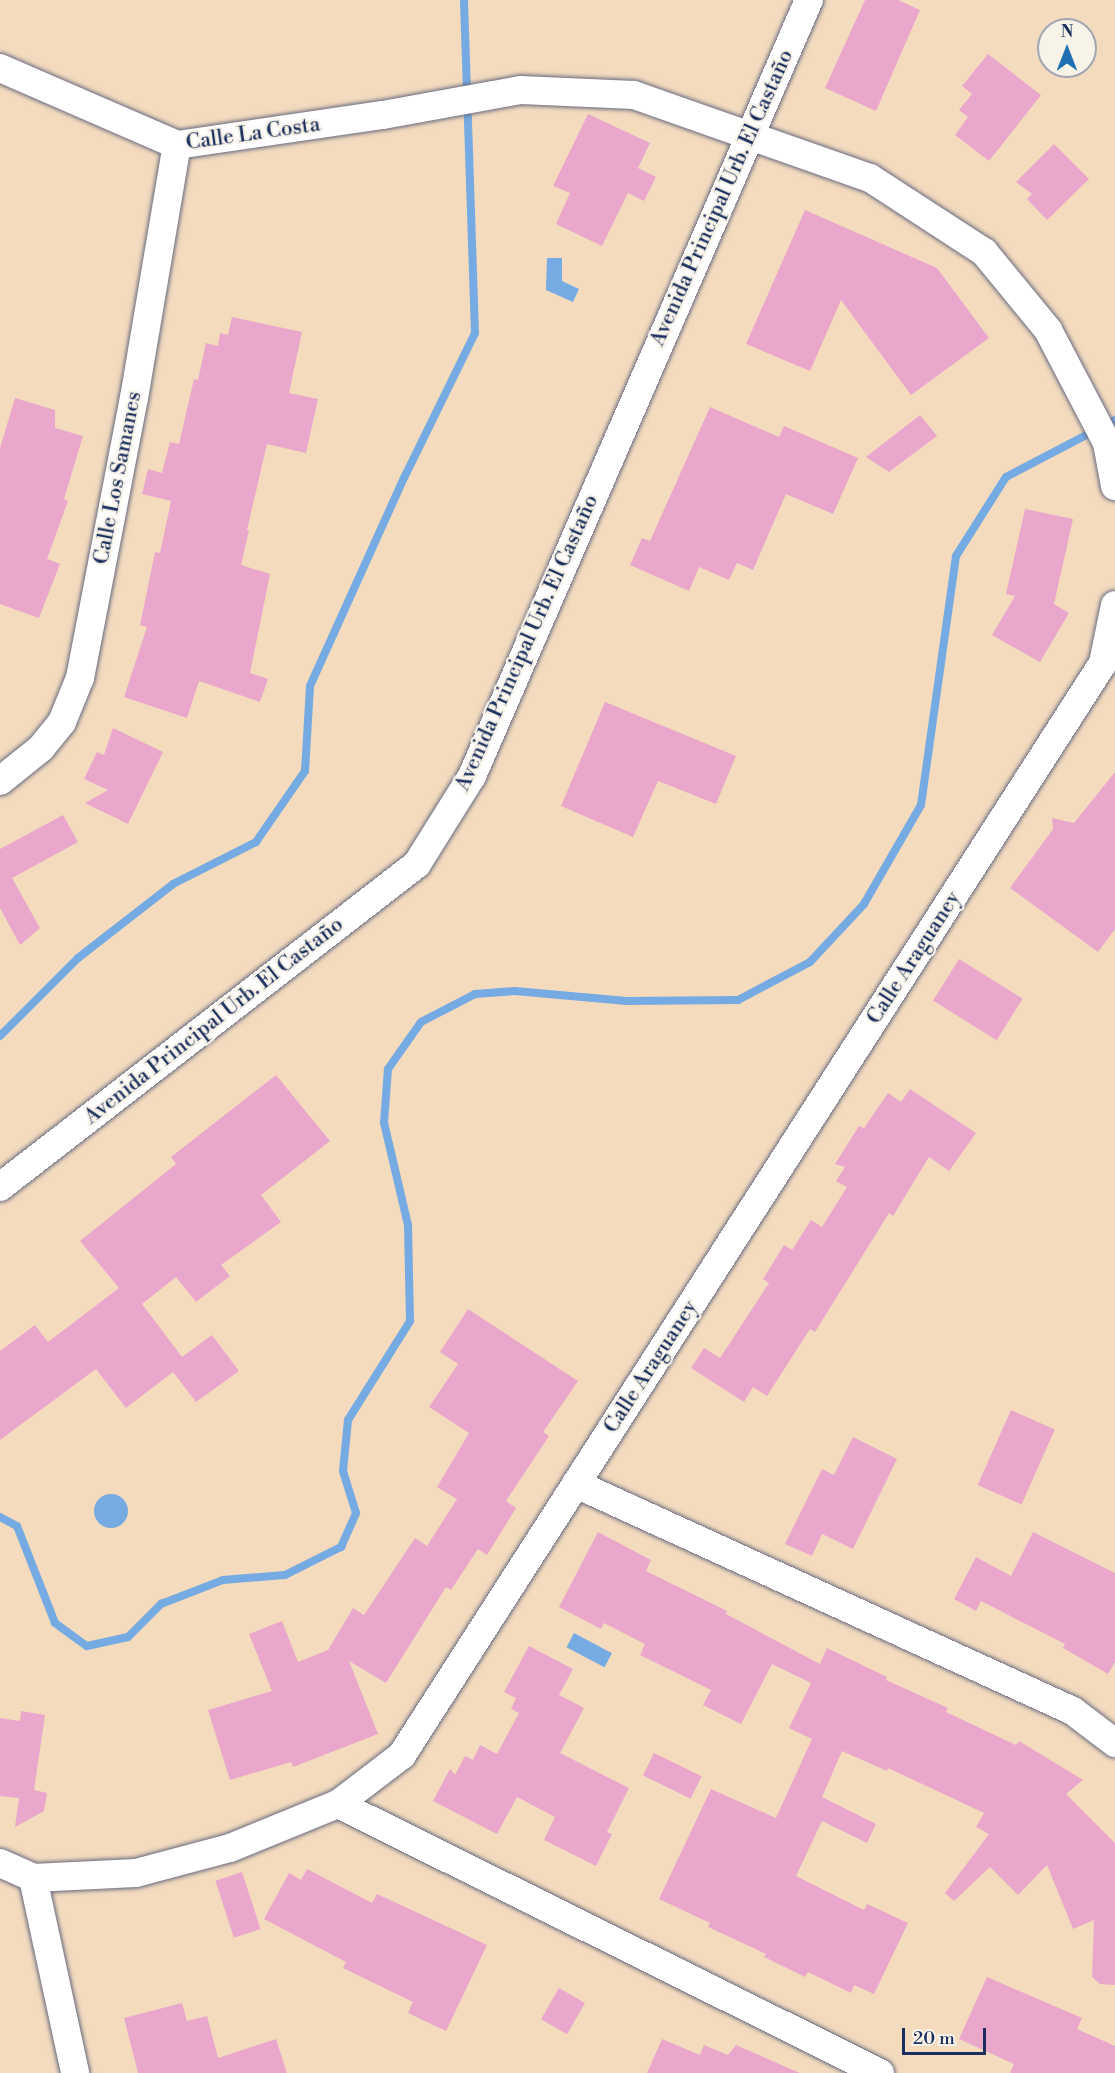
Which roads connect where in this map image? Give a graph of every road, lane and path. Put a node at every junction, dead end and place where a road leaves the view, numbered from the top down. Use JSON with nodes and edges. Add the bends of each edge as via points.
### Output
{"nodes":[{"id":1,"x":809,"y":0,"type":"edge"},
{"id":2,"x":0,"y":68,"type":"edge"},
{"id":3,"x":749,"y":135,"type":"junction"},
{"id":4,"x":177,"y":145,"type":"junction"},
{"id":5,"x":1115,"y":486,"type":"edge"},
{"id":6,"x":1115,"y":605,"type":"edge"},
{"id":7,"x":0,"y":781,"type":"edge"},
{"id":8,"x":0,"y":1187,"type":"edge"},
{"id":9,"x":576,"y":1484,"type":"junction"},
{"id":10,"x":1115,"y":1743,"type":"edge"},
{"id":11,"x":338,"y":1804,"type":"junction"},
{"id":12,"x":0,"y":1863,"type":"edge"},
{"id":13,"x":33,"y":1878,"type":"junction"},
{"id":14,"x":75,"y":2073,"type":"edge"},
{"id":15,"x":880,"y":2073,"type":"edge"}],
"edges":[{"from":1,"to":3,"type":"street","name":"Avenida Principal Urb. El Castaño"},
{"from":2,"to":4,"type":"street","name":"Calle La Costa"},
{"from":3,"to":4,"type":"street","name":"Calle La Costa","via":[[634,95],[521,90]]},
{"from":3,"to":5,"type":"street","name":"Calle La Costa","via":[[870,178],[984,252],[1048,330],[1107,442]]},
{"from":3,"to":8,"type":"street","name":"Avenida Principal Urb. El Castaño","via":[[472,776],[417,864]]},
{"from":4,"to":7,"type":"street","name":"Calle Los Samanes","via":[[134,399],[80,678],[62,722],[41,748]]},
{"from":6,"to":9,"type":"street","name":"Calle Araguaney","via":[[1102,663]]},
{"from":9,"to":10,"type":"street","via":[[1073,1711]]},
{"from":9,"to":11,"type":"street","name":"Calle Araguaney","via":[[402,1755]]},
{"from":11,"to":13,"type":"street","name":"Calle Araguaney","via":[[230,1848],[136,1873]]},
{"from":11,"to":15,"type":"street"},
{"from":12,"to":13,"type":"street","name":"Calle Araguaney"},
{"from":13,"to":14,"type":"street"}]}
